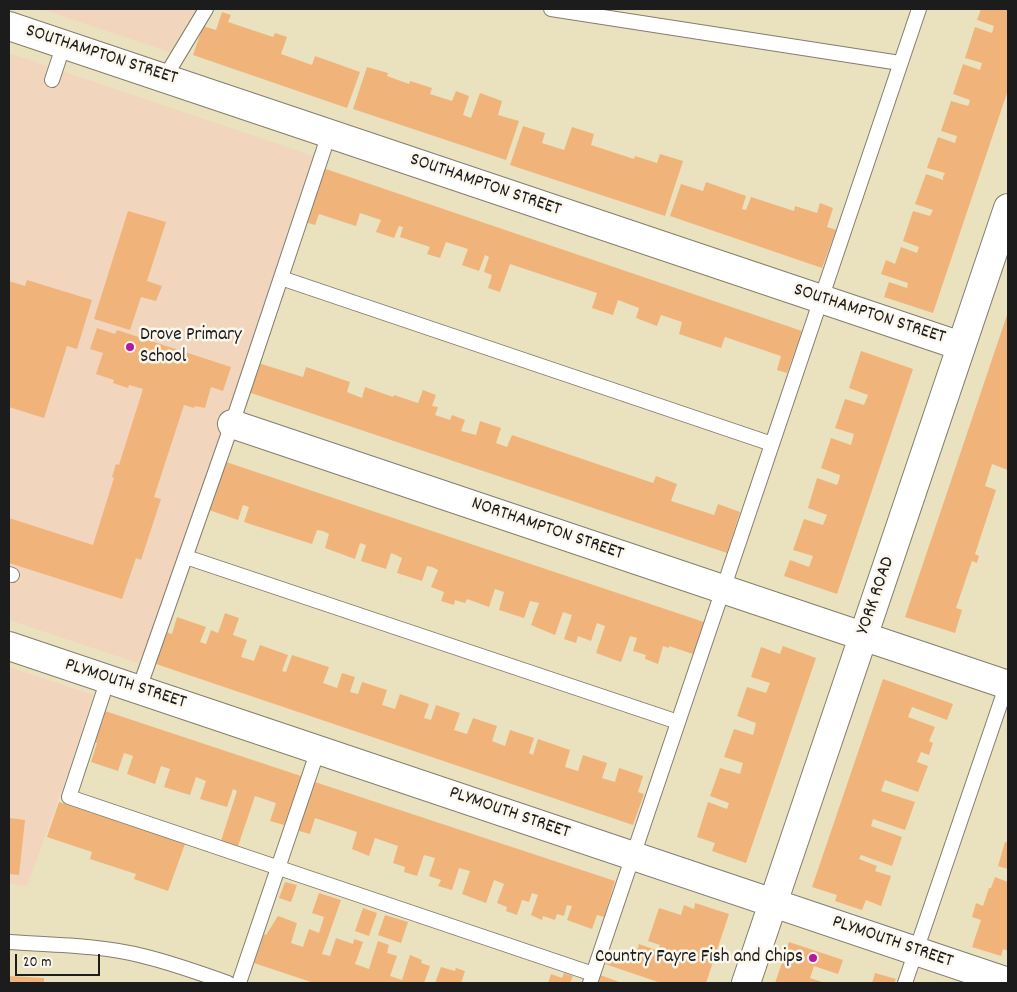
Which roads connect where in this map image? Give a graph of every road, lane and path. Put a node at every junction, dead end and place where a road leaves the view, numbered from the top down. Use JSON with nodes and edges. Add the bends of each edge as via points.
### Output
{"nodes":[{"id":1,"x":206,"y":9,"type":"edge"},
{"id":2,"x":551,"y":9,"type":"edge"},
{"id":3,"x":919,"y":9,"type":"edge"},
{"id":4,"x":9,"y":26,"type":"edge"},
{"id":5,"x":64,"y":44,"type":"junction"},
{"id":6,"x":900,"y":63,"type":"junction"},
{"id":7,"x":165,"y":77,"type":"junction"},
{"id":8,"x":52,"y":80,"type":"dead end"},
{"id":9,"x":329,"y":134,"type":"junction"},
{"id":10,"x":1008,"y":208,"type":"edge"},
{"id":11,"x":281,"y":278,"type":"junction"},
{"id":12,"x":821,"y":300,"type":"junction"},
{"id":13,"x":961,"y":346,"type":"junction"},
{"id":14,"x":232,"y":424,"type":"junction"},
{"id":15,"x":772,"y":444,"type":"junction"},
{"id":16,"x":186,"y":557,"type":"junction"},
{"id":17,"x":723,"y":589,"type":"junction"},
{"id":18,"x":863,"y":636,"type":"junction"},
{"id":19,"x":9,"y":646,"type":"edge"},
{"id":20,"x":108,"y":680,"type":"junction"},
{"id":21,"x":1008,"y":683,"type":"edge"},
{"id":22,"x":139,"y":690,"type":"junction"},
{"id":23,"x":678,"y":722,"type":"junction"},
{"id":24,"x":318,"y":750,"type":"junction"},
{"id":25,"x":633,"y":856,"type":"junction"},
{"id":26,"x":279,"y":868,"type":"junction"},
{"id":27,"x":772,"y":902,"type":"junction"},
{"id":28,"x":9,"y":942,"type":"edge"},
{"id":29,"x":916,"y":951,"type":"junction"},
{"id":30,"x":591,"y":978,"type":"edge"},
{"id":31,"x":1008,"y":982,"type":"edge"},
{"id":32,"x":228,"y":983,"type":"edge"},
{"id":33,"x":239,"y":983,"type":"edge"},
{"id":34,"x":746,"y":983,"type":"edge"},
{"id":35,"x":905,"y":983,"type":"edge"}],
"edges":[{"from":1,"to":7,"type":"lane"},
{"from":2,"to":6,"type":"lane"},
{"from":3,"to":6,"type":"lane"},
{"from":4,"to":5,"type":"street","name":"SOUTHAMPTON STREET"},
{"from":5,"to":7,"type":"street","name":"SOUTHAMPTON STREET"},
{"from":5,"to":8,"type":"lane"},
{"from":6,"to":12,"type":"lane"},
{"from":7,"to":9,"type":"street","name":"SOUTHAMPTON STREET"},
{"from":9,"to":11,"type":"lane"},
{"from":9,"to":12,"type":"street","name":"SOUTHAMPTON STREET"},
{"from":10,"to":13,"type":"street","name":"YORK ROAD"},
{"from":11,"to":14,"type":"lane"},
{"from":11,"to":15,"type":"lane"},
{"from":12,"to":13,"type":"street","name":"SOUTHAMPTON STREET"},
{"from":12,"to":15,"type":"lane"},
{"from":13,"to":18,"type":"street","name":"YORK ROAD"},
{"from":14,"to":16,"type":"lane"},
{"from":14,"to":17,"type":"street","name":"NORTHAMPTON STREET"},
{"from":15,"to":17,"type":"lane"},
{"from":16,"to":22,"type":"lane"},
{"from":16,"to":23,"type":"lane"},
{"from":17,"to":18,"type":"street","name":"NORTHAMPTON STREET"},
{"from":17,"to":23,"type":"lane"},
{"from":18,"to":21,"type":"street","name":"NORTHAMPTON STREET"},
{"from":18,"to":27,"type":"street","name":"YORK ROAD"},
{"from":19,"to":20,"type":"street","name":"PLYMOUTH STREET"},
{"from":20,"to":22,"type":"street","name":"PLYMOUTH STREET"},
{"from":20,"to":26,"type":"lane","via":[[69,797]]},
{"from":21,"to":29,"type":"lane"},
{"from":22,"to":24,"type":"street","name":"PLYMOUTH STREET"},
{"from":23,"to":25,"type":"lane"},
{"from":24,"to":25,"type":"street","name":"PLYMOUTH STREET"},
{"from":24,"to":26,"type":"lane"},
{"from":25,"to":27,"type":"street","name":"PLYMOUTH STREET"},
{"from":25,"to":30,"type":"lane"},
{"from":26,"to":30,"type":"lane"},
{"from":26,"to":33,"type":"lane"},
{"from":27,"to":29,"type":"street","name":"PLYMOUTH STREET"},
{"from":27,"to":34,"type":"street","name":"YORK ROAD"},
{"from":28,"to":32,"type":"lane","via":[[128,953]]},
{"from":29,"to":31,"type":"street","name":"PLYMOUTH STREET"},
{"from":29,"to":35,"type":"lane"}]}
